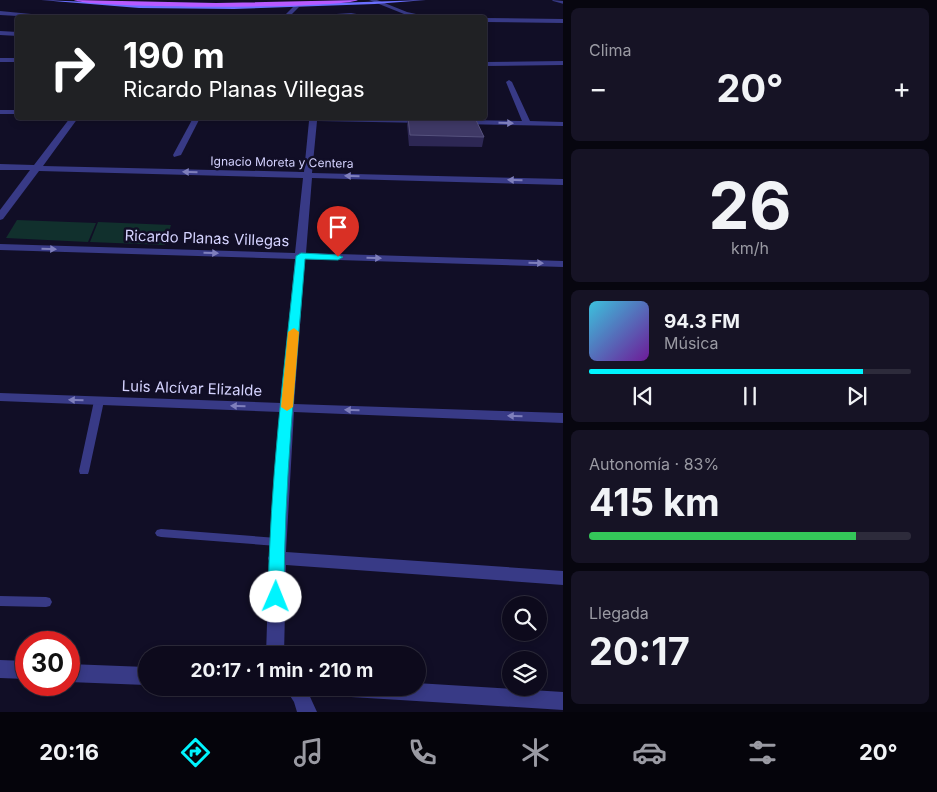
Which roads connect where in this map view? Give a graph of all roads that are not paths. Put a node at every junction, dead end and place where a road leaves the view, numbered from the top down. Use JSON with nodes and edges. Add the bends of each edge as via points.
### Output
{"nodes":[{"id":1,"x":44,"y":0,"type":"edge"},
{"id":2,"x":77,"y":0,"type":"edge"},
{"id":3,"x":154,"y":0,"type":"edge"},
{"id":4,"x":205,"y":0,"type":"edge"},
{"id":5,"x":273,"y":0,"type":"edge"},
{"id":6,"x":348,"y":0,"type":"edge"},
{"id":7,"x":355,"y":0,"type":"edge"},
{"id":8,"x":372,"y":0,"type":"edge"},
{"id":9,"x":424,"y":0,"type":"edge"},
{"id":10,"x":555,"y":0,"type":"edge"},
{"id":11,"x":187,"y":1,"type":"edge"},
{"id":12,"x":380,"y":1,"type":"edge"},
{"id":13,"x":563,"y":3,"type":"edge"},
{"id":14,"x":296,"y":7,"type":"junction"},
{"id":15,"x":0,"y":13,"type":"edge"},
{"id":16,"x":21,"y":15,"type":"edge"},
{"id":17,"x":287,"y":15,"type":"edge"},
{"id":18,"x":415,"y":15,"type":"edge"},
{"id":19,"x":487,"y":20,"type":"edge"},
{"id":20,"x":563,"y":21,"type":"edge"},
{"id":21,"x":0,"y":33,"type":"edge"},
{"id":22,"x":15,"y":34,"type":"edge"},
{"id":23,"x":0,"y":60,"type":"edge"},
{"id":24,"x":15,"y":60,"type":"edge"},
{"id":25,"x":563,"y":63,"type":"edge"},
{"id":26,"x":487,"y":64,"type":"edge"},
{"id":27,"x":509,"y":82,"type":"dead end"},
{"id":28,"x":0,"y":112,"type":"edge"},
{"id":29,"x":15,"y":112,"type":"edge"},
{"id":30,"x":72,"y":120,"type":"edge"},
{"id":31,"x":195,"y":120,"type":"edge"},
{"id":32,"x":314,"y":120,"type":"edge"},
{"id":33,"x":391,"y":120,"type":"edge"},
{"id":34,"x":430,"y":121,"type":"edge"},
{"id":35,"x":449,"y":121,"type":"edge"},
{"id":36,"x":527,"y":123,"type":"junction"},
{"id":37,"x":563,"y":124,"type":"edge"},
{"id":38,"x":177,"y":155,"type":"dead end"},
{"id":39,"x":0,"y":168,"type":"edge"},
{"id":40,"x":36,"y":168,"type":"junction"},
{"id":41,"x":308,"y":175,"type":"junction"},
{"id":42,"x":563,"y":182,"type":"edge"},
{"id":43,"x":0,"y":217,"type":"edge"},
{"id":44,"x":0,"y":247,"type":"edge"},
{"id":45,"x":301,"y":256,"type":"junction"},
{"id":46,"x":563,"y":264,"type":"edge"},
{"id":47,"x":0,"y":397,"type":"edge"},
{"id":48,"x":99,"y":401,"type":"junction"},
{"id":49,"x":287,"y":408,"type":"junction"},
{"id":50,"x":563,"y":418,"type":"edge"},
{"id":51,"x":84,"y":471,"type":"dead end"},
{"id":52,"x":161,"y":533,"type":"dead end"},
{"id":53,"x":277,"y":550,"type":"junction"},
{"id":54,"x":563,"y":578,"type":"edge"},
{"id":55,"x":0,"y":601,"type":"edge"},
{"id":56,"x":46,"y":602,"type":"dead end"},
{"id":57,"x":275,"y":646,"type":"edge"},
{"id":58,"x":0,"y":669,"type":"edge"},
{"id":59,"x":15,"y":670,"type":"edge"},
{"id":60,"x":80,"y":673,"type":"edge"},
{"id":61,"x":138,"y":676,"type":"edge"},
{"id":62,"x":426,"y":693,"type":"edge"},
{"id":63,"x":302,"y":696,"type":"edge"},
{"id":64,"x":563,"y":701,"type":"edge"},
{"id":65,"x":307,"y":712,"type":"edge"}],
"edges":[{"from":1,"to":14,"type":"main road","via":[[152,8]]},
{"from":2,"to":6,"type":"main road","via":[[198,5]]},
{"from":3,"to":11,"type":"main road"},
{"from":4,"to":11,"type":"main road"},
{"from":5,"to":11,"type":"main road"},
{"from":6,"to":7,"type":"main road"},
{"from":8,"to":12,"type":"street"},
{"from":9,"to":12,"type":"main road"},
{"from":10,"to":13,"type":"street"},
{"from":12,"to":14,"type":"main road"},
{"from":12,"to":18,"type":"street"},
{"from":14,"to":17,"type":"street"},
{"from":15,"to":16,"type":"street"},
{"from":19,"to":20,"type":"street"},
{"from":21,"to":22,"type":"street"},
{"from":23,"to":24,"type":"street"},
{"from":25,"to":26,"type":"street"},
{"from":27,"to":36,"type":"street"},
{"from":28,"to":29,"type":"street"},
{"from":30,"to":40,"type":"street"},
{"from":31,"to":38,"type":"street"},
{"from":32,"to":41,"type":"street"},
{"from":33,"to":34,"type":"street"},
{"from":35,"to":36,"type":"street","one_way":true},
{"from":36,"to":37,"type":"street"},
{"from":39,"to":40,"type":"street","name":"Ignacio Moreta y Centera"},
{"from":41,"to":40,"type":"street","name":"Ignacio Moreta y Centera","one_way":true},
{"from":40,"to":43,"type":"street"},
{"from":42,"to":41,"type":"street","name":"Ignacio Moreta y Centera","one_way":true},
{"from":41,"to":45,"type":"street"},
{"from":44,"to":45,"type":"street","name":"Ricardo Planas Villegas","one_way":true},
{"from":45,"to":46,"type":"street","name":"Ricardo Planas Villegas","one_way":true},
{"from":45,"to":49,"type":"street"},
{"from":48,"to":47,"type":"street","name":"Luis Alcívar Elizalde","one_way":true},
{"from":49,"to":48,"type":"street","name":"Luis Alcívar Elizalde","one_way":true},
{"from":48,"to":51,"type":"lane"},
{"from":50,"to":49,"type":"street","name":"Luis Alcívar Elizalde","one_way":true},
{"from":49,"to":53,"type":"street"},
{"from":52,"to":53,"type":"lane"},
{"from":53,"to":54,"type":"street"},
{"from":53,"to":57,"type":"street"},
{"from":55,"to":56,"type":"lane"},
{"from":58,"to":59,"type":"street"},
{"from":60,"to":61,"type":"street"},
{"from":62,"to":64,"type":"street"},
{"from":63,"to":65,"type":"street"}]}
